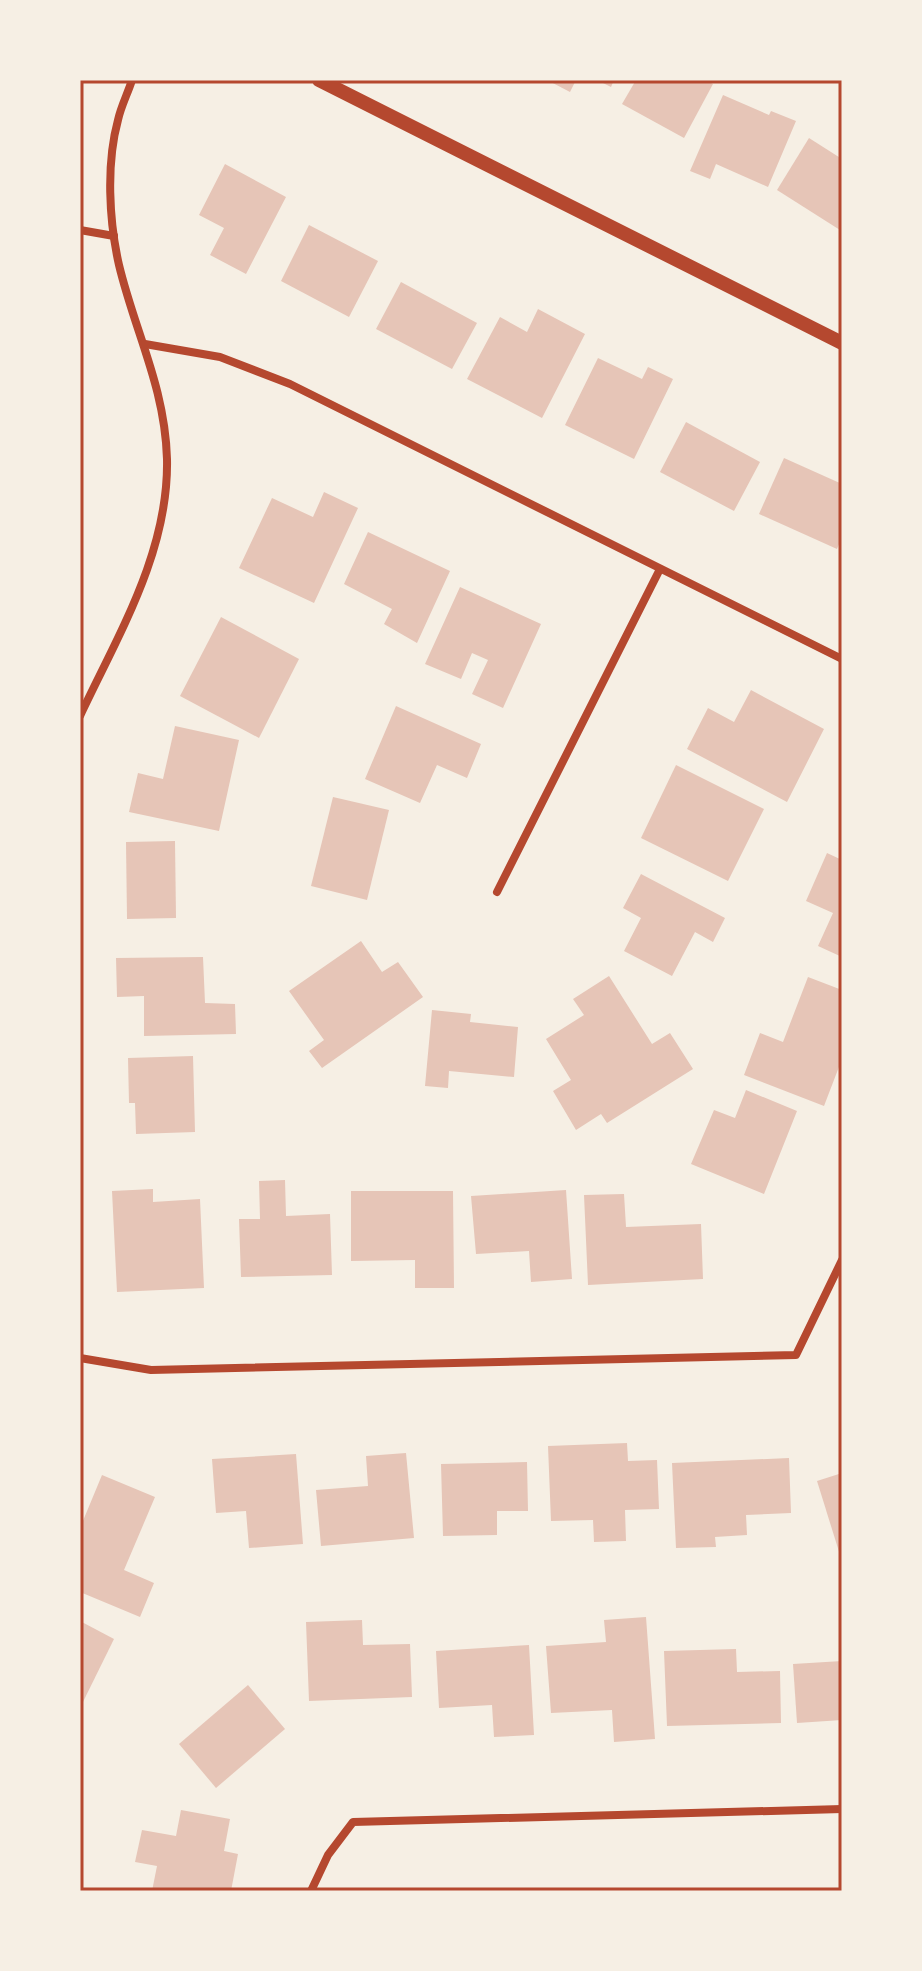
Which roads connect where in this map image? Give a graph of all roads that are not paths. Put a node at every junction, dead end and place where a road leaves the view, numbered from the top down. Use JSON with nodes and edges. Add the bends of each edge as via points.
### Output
{"nodes":[{"id":1,"x":132,"y":80,"type":"edge"},
{"id":2,"x":319,"y":80,"type":"edge"},
{"id":3,"x":80,"y":230,"type":"edge"},
{"id":4,"x":114,"y":236,"type":"junction"},
{"id":5,"x":842,"y":343,"type":"edge"},
{"id":6,"x":145,"y":344,"type":"junction"},
{"id":7,"x":660,"y":569,"type":"junction"},
{"id":8,"x":842,"y":659,"type":"edge"},
{"id":9,"x":80,"y":716,"type":"edge"},
{"id":10,"x":497,"y":892,"type":"dead end"},
{"id":11,"x":842,"y":1260,"type":"edge"},
{"id":12,"x":80,"y":1358,"type":"edge"},
{"id":13,"x":842,"y":1809,"type":"edge"},
{"id":14,"x":311,"y":1891,"type":"edge"}],
"edges":[{"from":1,"to":4,"type":"street","via":[[117,121],[110,190]]},
{"from":2,"to":5,"type":"street"},
{"from":3,"to":4,"type":"street"},
{"from":4,"to":6,"type":"street"},
{"from":6,"to":7,"type":"street","via":[[220,357],[290,384]]},
{"from":6,"to":9,"type":"street","via":[[165,428],[165,493],[141,586]]},
{"from":7,"to":8,"type":"street"},
{"from":7,"to":10,"type":"street"},
{"from":11,"to":12,"type":"street","via":[[796,1355],[151,1370]]},
{"from":13,"to":14,"type":"street","via":[[353,1822],[328,1855]]}]}
